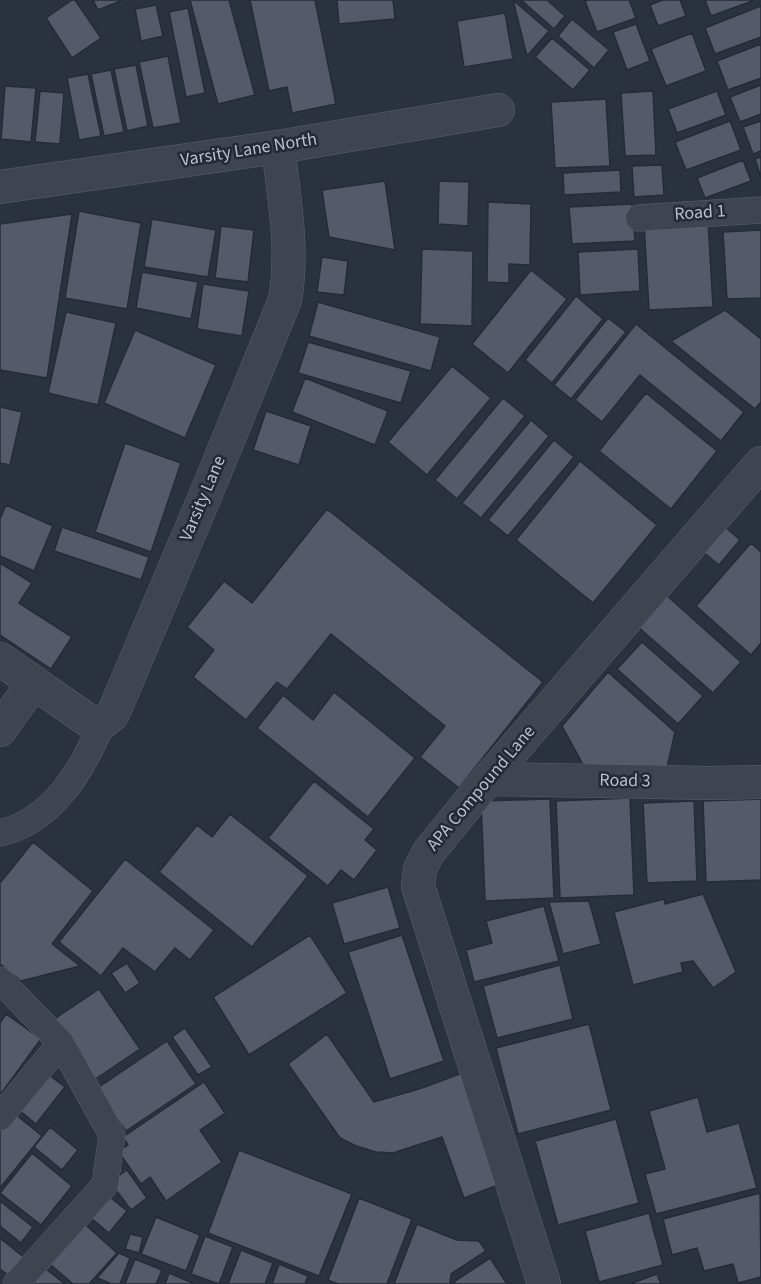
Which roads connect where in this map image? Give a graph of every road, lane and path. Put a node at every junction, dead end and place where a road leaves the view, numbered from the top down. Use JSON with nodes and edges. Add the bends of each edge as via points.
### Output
{"nodes":[{"id":1,"x":498,"y":110,"type":"dead end"},
{"id":2,"x":278,"y":147,"type":"junction"},
{"id":3,"x":0,"y":187,"type":"edge"},
{"id":4,"x":761,"y":210,"type":"edge"},
{"id":5,"x":639,"y":219,"type":"dead end"},
{"id":6,"x":761,"y":463,"type":"edge"},
{"id":7,"x":0,"y":659,"type":"edge"},
{"id":8,"x":34,"y":682,"type":"junction"},
{"id":9,"x":102,"y":723,"type":"junction"},
{"id":10,"x":0,"y":730,"type":"edge"},
{"id":11,"x":488,"y":779,"type":"junction"},
{"id":12,"x":761,"y":782,"type":"edge"},
{"id":13,"x":0,"y":833,"type":"edge"},
{"id":14,"x":3,"y":986,"type":"edge"},
{"id":15,"x":61,"y":1042,"type":"junction"},
{"id":16,"x":0,"y":1117,"type":"edge"},
{"id":17,"x":16,"y":1284,"type":"edge"},
{"id":18,"x":544,"y":1284,"type":"edge"}],
"edges":[{"from":1,"to":2,"type":"street","name":"Varsity Lane North"},
{"from":2,"to":3,"type":"street","name":"Varsity Lane North"},
{"from":2,"to":9,"type":"street","name":"Varsity Lane","via":[[289,246],[285,300],[113,714]]},
{"from":4,"to":5,"type":"lane","name":"Road 1"},
{"from":6,"to":11,"type":"street","name":"APA Compound Lane"},
{"from":7,"to":8,"type":"street"},
{"from":8,"to":9,"type":"street","via":[[89,721]]},
{"from":8,"to":10,"type":"street"},
{"from":9,"to":13,"type":"lane","via":[[88,756],[61,794],[39,815],[14,830]]},
{"from":11,"to":12,"type":"street","name":"Road 3"},
{"from":11,"to":18,"type":"street","name":"APA Compound Lane","via":[[428,853],[420,868],[418,886]]},
{"from":14,"to":15,"type":"lane"},
{"from":15,"to":16,"type":"lane"},
{"from":15,"to":17,"type":"lane","via":[[112,1135],[105,1185]]}]}
